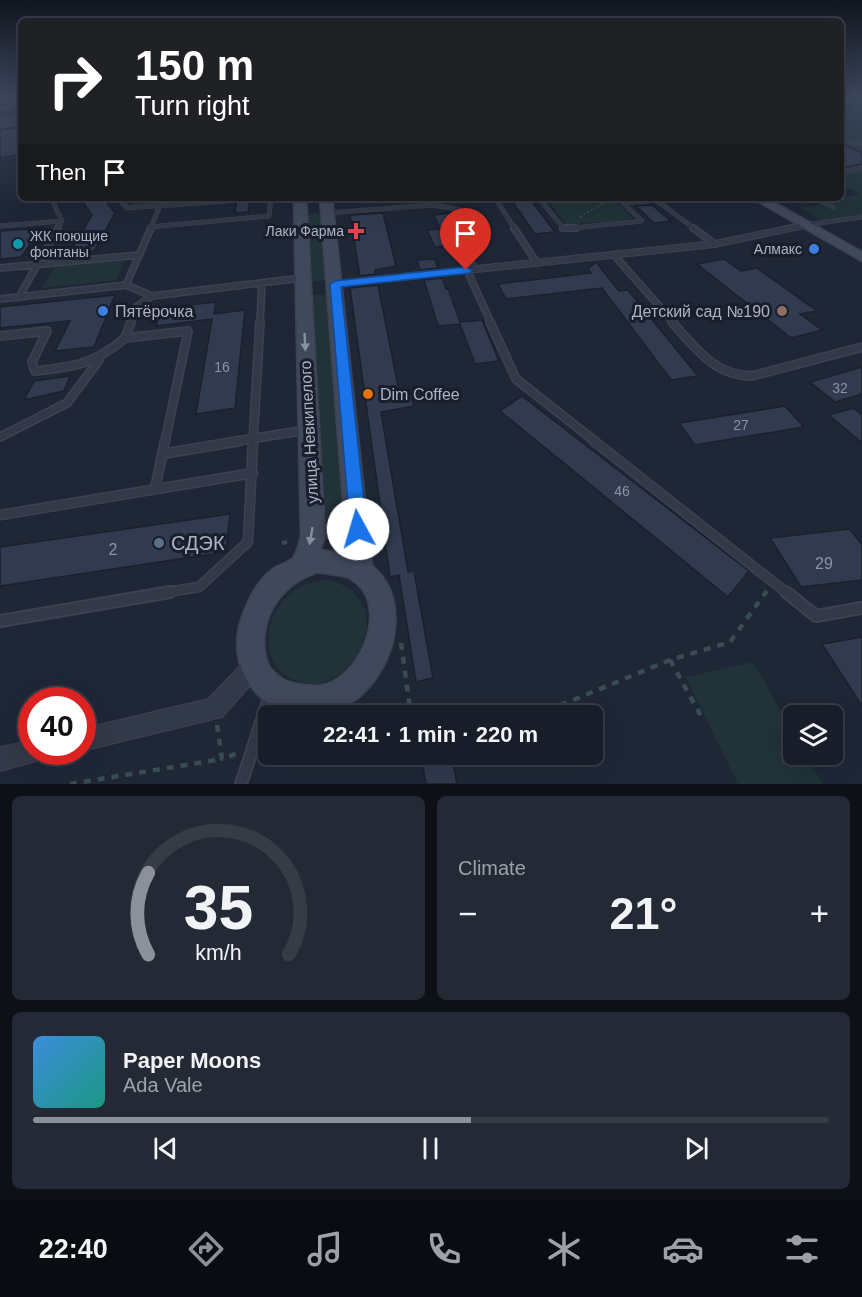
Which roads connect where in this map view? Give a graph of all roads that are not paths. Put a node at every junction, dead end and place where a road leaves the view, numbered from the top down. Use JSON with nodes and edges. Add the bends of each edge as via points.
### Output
{"nodes":[{"id":1,"x":844,"y":141,"type":"edge"},
{"id":2,"x":862,"y":144,"type":"edge"},
{"id":3,"x":862,"y":168,"type":"edge"},
{"id":4,"x":844,"y":172,"type":"edge"},
{"id":5,"x":52,"y":201,"type":"edge"},
{"id":6,"x":121,"y":201,"type":"edge"},
{"id":7,"x":226,"y":201,"type":"edge"},
{"id":8,"x":271,"y":201,"type":"edge"},
{"id":9,"x":301,"y":201,"type":"edge"},
{"id":10,"x":326,"y":201,"type":"edge"},
{"id":11,"x":431,"y":201,"type":"edge"},
{"id":12,"x":497,"y":201,"type":"edge"},
{"id":13,"x":541,"y":201,"type":"edge"},
{"id":14,"x":645,"y":201,"type":"edge"},
{"id":15,"x":657,"y":201,"type":"edge"},
{"id":16,"x":763,"y":201,"type":"edge"},
{"id":17,"x":821,"y":201,"type":"edge"},
{"id":18,"x":433,"y":205,"type":"junction"},
{"id":19,"x":160,"y":206,"type":"junction"},
{"id":20,"x":832,"y":207,"type":"dead end"},
{"id":21,"x":328,"y":213,"type":"junction"},
{"id":22,"x":862,"y":217,"type":"edge"},
{"id":23,"x":62,"y":221,"type":"junction"},
{"id":24,"x":806,"y":225,"type":"junction"},
{"id":25,"x":0,"y":226,"type":"edge"},
{"id":26,"x":150,"y":227,"type":"junction"},
{"id":27,"x":715,"y":244,"type":"junction"},
{"id":28,"x":139,"y":255,"type":"junction"},
{"id":29,"x":614,"y":255,"type":"junction"},
{"id":30,"x":862,"y":257,"type":"edge"},
{"id":31,"x":537,"y":263,"type":"junction"},
{"id":32,"x":37,"y":265,"type":"junction"},
{"id":33,"x":0,"y":268,"type":"edge"},
{"id":34,"x":470,"y":270,"type":"junction"},
{"id":35,"x":262,"y":283,"type":"junction"},
{"id":36,"x":126,"y":285,"type":"junction"},
{"id":37,"x":319,"y":287,"type":"junction"},
{"id":38,"x":152,"y":296,"type":"junction"},
{"id":39,"x":19,"y":297,"type":"junction"},
{"id":40,"x":0,"y":299,"type":"edge"},
{"id":41,"x":0,"y":336,"type":"edge"},
{"id":42,"x":125,"y":338,"type":"junction"},
{"id":43,"x":862,"y":347,"type":"edge"},
{"id":44,"x":99,"y":359,"type":"junction"},
{"id":45,"x":309,"y":430,"type":"junction"},
{"id":46,"x":0,"y":437,"type":"edge"},
{"id":47,"x":255,"y":440,"type":"junction"},
{"id":48,"x":162,"y":454,"type":"junction"},
{"id":49,"x":253,"y":473,"type":"junction"},
{"id":50,"x":155,"y":489,"type":"junction"},
{"id":51,"x":0,"y":515,"type":"edge"},
{"id":52,"x":302,"y":566,"type":"junction"},
{"id":53,"x":360,"y":570,"type":"junction"},
{"id":54,"x":862,"y":609,"type":"edge"},
{"id":55,"x":0,"y":621,"type":"edge"},
{"id":56,"x":254,"y":666,"type":"junction"},
{"id":57,"x":272,"y":690,"type":"junction"},
{"id":58,"x":96,"y":737,"type":"edge"},
{"id":59,"x":18,"y":755,"type":"edge"},
{"id":60,"x":0,"y":759,"type":"edge"},
{"id":61,"x":241,"y":784,"type":"edge"}],
"edges":[{"from":1,"to":2,"type":"lane"},
{"from":3,"to":4,"type":"lane"},
{"from":5,"to":23,"type":"lane"},
{"from":6,"to":19,"type":"lane","via":[[127,208]]},
{"from":7,"to":19,"type":"lane"},
{"from":8,"to":26,"type":"lane","via":[[269,216]]},
{"from":9,"to":37,"type":"street","name":"улица Невкипелого"},
{"from":10,"to":21,"type":"street","name":"улица Невкипелого"},
{"from":11,"to":18,"type":"lane"},
{"from":12,"to":31,"type":"lane"},
{"from":13,"to":14,"type":"lane","via":[[564,229],[642,221],[623,203]]},
{"from":15,"to":27,"type":"lane"},
{"from":16,"to":24,"type":"street"},
{"from":17,"to":20,"type":"lane"},
{"from":18,"to":21,"type":"lane"},
{"from":18,"to":34,"type":"lane","via":[[461,210],[473,234],[461,241]]},
{"from":19,"to":26,"type":"lane"},
{"from":21,"to":37,"type":"street","name":"улица Невкипелого"},
{"from":22,"to":24,"type":"lane"},
{"from":23,"to":25,"type":"lane"},
{"from":23,"to":32,"type":"lane"},
{"from":24,"to":27,"type":"street"},
{"from":24,"to":30,"type":"street"},
{"from":26,"to":28,"type":"lane"},
{"from":27,"to":29,"type":"street"},
{"from":28,"to":32,"type":"lane"},
{"from":28,"to":36,"type":"lane"},
{"from":29,"to":31,"type":"street"},
{"from":29,"to":43,"type":"lane","via":[[719,370],[752,376]]},
{"from":31,"to":34,"type":"street"},
{"from":32,"to":33,"type":"lane"},
{"from":32,"to":39,"type":"lane"},
{"from":34,"to":37,"type":"street"},
{"from":34,"to":54,"type":"lane","via":[[516,379],[816,616]]},
{"from":35,"to":37,"type":"lane"},
{"from":35,"to":38,"type":"lane"},
{"from":35,"to":47,"type":"lane"},
{"from":36,"to":38,"type":"lane"},
{"from":36,"to":39,"type":"lane"},
{"from":37,"to":45,"type":"street","name":"улица Невкипелого","one_way":true},
{"from":37,"to":53,"type":"street","name":"улица Невкипелого"},
{"from":38,"to":42,"type":"lane","via":[[136,307]]},
{"from":39,"to":40,"type":"lane"},
{"from":41,"to":44,"type":"lane","via":[[47,331],[32,362],[35,371],[86,365]]},
{"from":42,"to":44,"type":"lane"},
{"from":42,"to":48,"type":"lane","via":[[188,331]]},
{"from":44,"to":46,"type":"lane","via":[[67,403]]},
{"from":45,"to":47,"type":"lane"},
{"from":45,"to":52,"type":"street","name":"улица Невкипелого","one_way":true,"via":[[314,537]]},
{"from":47,"to":48,"type":"lane"},
{"from":47,"to":49,"type":"lane"},
{"from":48,"to":50,"type":"lane"},
{"from":49,"to":50,"type":"lane"},
{"from":49,"to":55,"type":"lane","via":[[248,542],[199,587]]},
{"from":50,"to":51,"type":"lane"},
{"from":52,"to":53,"type":"street","via":[[332,561]]},
{"from":52,"to":56,"type":"street","via":[[274,585],[255,614],[250,632]]},
{"from":53,"to":57,"type":"street","via":[[377,589],[385,616],[382,639],[372,662],[349,687],[333,696],[301,701]]},
{"from":56,"to":57,"type":"street"},
{"from":56,"to":58,"type":"street","via":[[214,709]]},
{"from":57,"to":61,"type":"lane"},
{"from":59,"to":60,"type":"street"}]}
